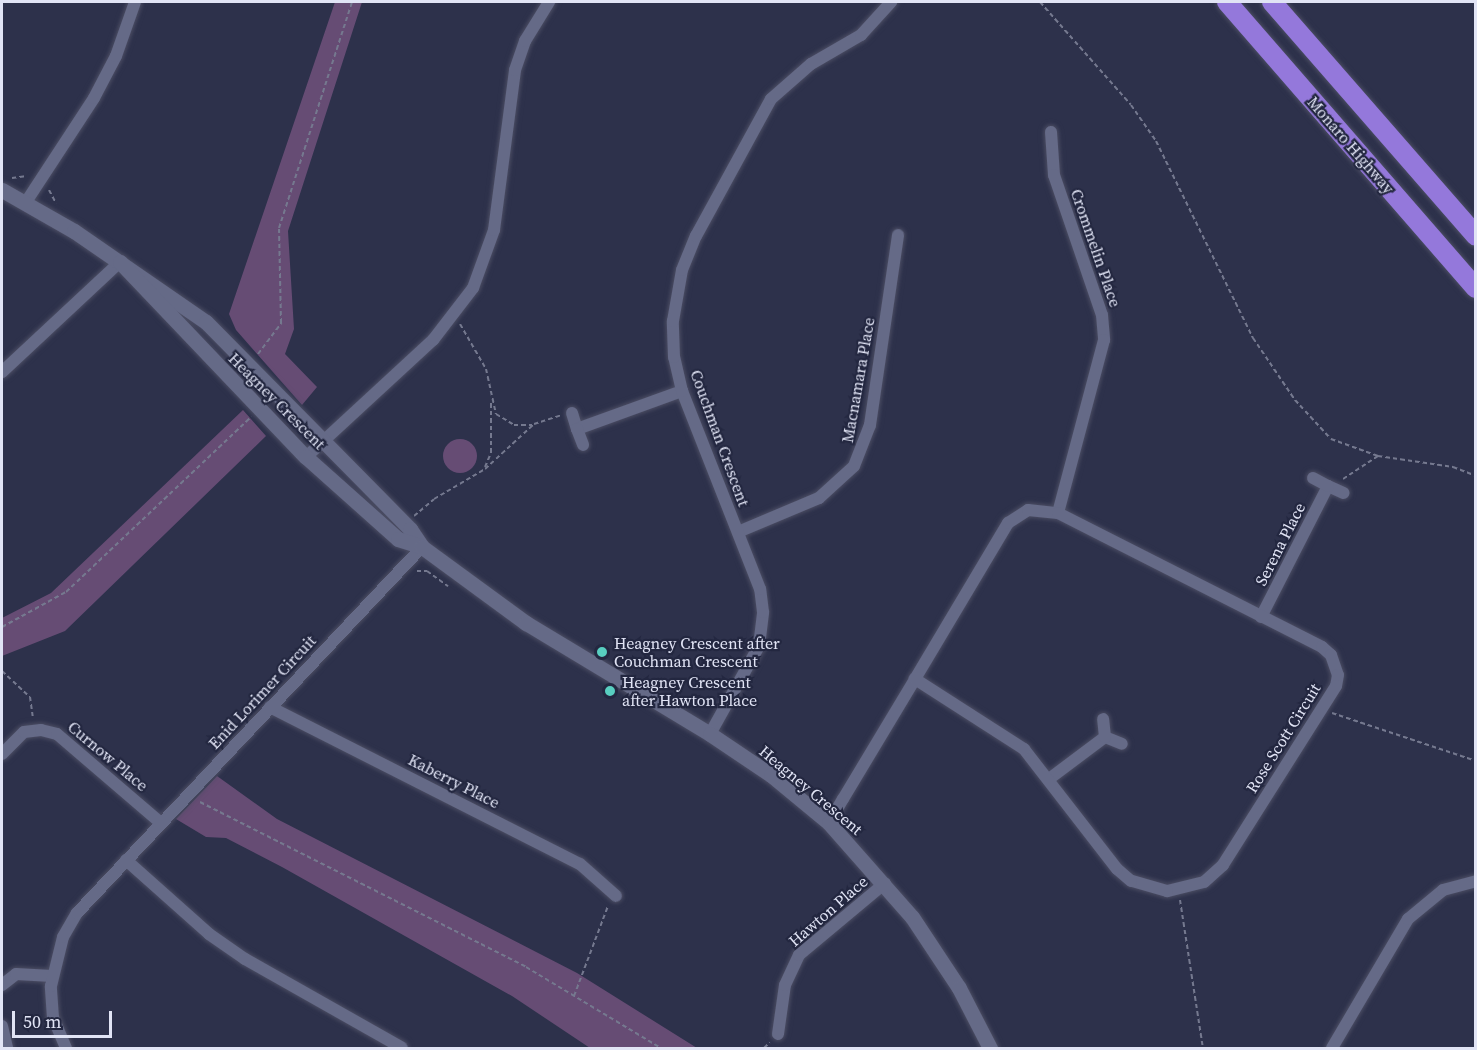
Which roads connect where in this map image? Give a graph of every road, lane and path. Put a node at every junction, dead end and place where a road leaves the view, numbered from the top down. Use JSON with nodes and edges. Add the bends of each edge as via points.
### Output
{"nodes":[{"id":1,"x":135,"y":2,"type":"edge"},
{"id":2,"x":549,"y":2,"type":"edge"},
{"id":3,"x":891,"y":2,"type":"edge"},
{"id":4,"x":1040,"y":2,"type":"edge"},
{"id":5,"x":1227,"y":2,"type":"edge"},
{"id":6,"x":1272,"y":2,"type":"edge"},
{"id":7,"x":1051,"y":132,"type":"dead end"},
{"id":8,"x":31,"y":173,"type":"dead end"},
{"id":9,"x":5,"y":184,"type":"edge"},
{"id":10,"x":26,"y":202,"type":"junction"},
{"id":11,"x":898,"y":235,"type":"dead end"},
{"id":12,"x":1476,"y":236,"type":"edge"},
{"id":13,"x":120,"y":262,"type":"junction"},
{"id":14,"x":1476,"y":288,"type":"edge"},
{"id":15,"x":453,"y":318,"type":"junction"},
{"id":16,"x":2,"y":372,"type":"edge"},
{"id":17,"x":682,"y":391,"type":"junction"},
{"id":18,"x":490,"y":397,"type":"junction"},
{"id":19,"x":244,"y":407,"type":"dead end"},
{"id":20,"x":572,"y":413,"type":"joint"},
{"id":21,"x":253,"y":416,"type":"dead end"},
{"id":22,"x":534,"y":424,"type":"junction"},
{"id":23,"x":578,"y":429,"type":"junction"},
{"id":24,"x":324,"y":440,"type":"junction"},
{"id":25,"x":583,"y":445,"type":"dead end"},
{"id":26,"x":1378,"y":456,"type":"junction"},
{"id":27,"x":306,"y":457,"type":"junction"},
{"id":28,"x":484,"y":470,"type":"junction"},
{"id":29,"x":1476,"y":476,"type":"edge"},
{"id":30,"x":1313,"y":478,"type":"dead end"},
{"id":31,"x":1336,"y":490,"type":"junction"},
{"id":32,"x":1058,"y":513,"type":"junction"},
{"id":33,"x":405,"y":524,"type":"junction"},
{"id":34,"x":738,"y":532,"type":"junction"},
{"id":35,"x":422,"y":547,"type":"junction"},
{"id":36,"x":411,"y":573,"type":"dead end"},
{"id":37,"x":450,"y":586,"type":"dead end"},
{"id":38,"x":1262,"y":617,"type":"junction"},
{"id":39,"x":2,"y":671,"type":"edge"},
{"id":40,"x":915,"y":679,"type":"junction"},
{"id":41,"x":270,"y":707,"type":"junction"},
{"id":42,"x":1321,"y":709,"type":"junction"},
{"id":43,"x":1103,"y":719,"type":"dead end"},
{"id":44,"x":34,"y":731,"type":"junction"},
{"id":45,"x":710,"y":734,"type":"junction"},
{"id":46,"x":1105,"y":737,"type":"junction"},
{"id":47,"x":1122,"y":744,"type":"dead end"},
{"id":48,"x":2,"y":754,"type":"edge"},
{"id":49,"x":1476,"y":760,"type":"edge"},
{"id":50,"x":1049,"y":779,"type":"junction"},
{"id":51,"x":188,"y":794,"type":"junction"},
{"id":52,"x":161,"y":823,"type":"junction"},
{"id":53,"x":829,"y":824,"type":"junction"},
{"id":54,"x":126,"y":860,"type":"junction"},
{"id":55,"x":1476,"y":881,"type":"edge"},
{"id":56,"x":885,"y":883,"type":"junction"},
{"id":57,"x":1179,"y":890,"type":"junction"},
{"id":58,"x":616,"y":896,"type":"joint"},
{"id":59,"x":52,"y":976,"type":"junction"},
{"id":60,"x":2,"y":985,"type":"edge"},
{"id":61,"x":574,"y":996,"type":"junction"},
{"id":62,"x":2,"y":1026,"type":"edge"},
{"id":63,"x":778,"y":1034,"type":"dead end"},
{"id":64,"x":7,"y":1048,"type":"edge"},
{"id":65,"x":66,"y":1048,"type":"edge"},
{"id":66,"x":402,"y":1048,"type":"edge"},
{"id":67,"x":661,"y":1048,"type":"edge"},
{"id":68,"x":990,"y":1048,"type":"edge"},
{"id":69,"x":1203,"y":1048,"type":"edge"},
{"id":70,"x":1332,"y":1048,"type":"edge"}],
"edges":[{"from":1,"to":10,"type":"street","via":[[116,56],[94,98]]},
{"from":2,"to":15,"type":"street","via":[[525,41],[515,70],[494,230],[486,260]]},
{"from":3,"to":17,"type":"street","name":"Couchman Crescent","via":[[861,35],[789,80],[757,120],[682,270],[673,321],[674,357]]},
{"from":4,"to":26,"type":"path","via":[[1131,105],[1156,141],[1253,338],[1295,400],[1331,439]]},
{"from":5,"to":14,"type":"highway","name":"Monaro Highway"},
{"from":6,"to":12,"type":"highway"},
{"from":7,"to":32,"type":"street","name":"Crommelin Place","via":[[1054,176],[1102,315],[1104,340]]},
{"from":8,"to":9,"type":"path"},
{"from":9,"to":10,"type":"street","name":"Heagney Crescent"},
{"from":10,"to":13,"type":"street","name":"Heagney Crescent"},
{"from":11,"to":34,"type":"street","name":"Macnamara Place","via":[[865,447],[846,475],[819,498]]},
{"from":13,"to":16,"type":"street"},
{"from":13,"to":24,"type":"street","name":"Heagney Crescent","via":[[206,322]]},
{"from":13,"to":27,"type":"street","name":"Heagney Crescent"},
{"from":15,"to":18,"type":"path","via":[[477,349],[486,369]]},
{"from":15,"to":24,"type":"street"},
{"from":17,"to":23,"type":"street"},
{"from":17,"to":34,"type":"street","name":"Couchman Crescent"},
{"from":18,"to":22,"type":"path","via":[[502,420],[514,426]]},
{"from":18,"to":28,"type":"path","via":[[491,453]]},
{"from":19,"to":21,"type":"path"},
{"from":20,"to":22,"type":"path"},
{"from":20,"to":23,"type":"street"},
{"from":22,"to":28,"type":"path"},
{"from":23,"to":25,"type":"street"},
{"from":24,"to":27,"type":"street"},
{"from":24,"to":33,"type":"street","name":"Heagney Crescent"},
{"from":26,"to":29,"type":"path","via":[[1453,467]]},
{"from":26,"to":31,"type":"path","via":[[1344,478]]},
{"from":27,"to":35,"type":"street","name":"Heagney Crescent","via":[[398,539]]},
{"from":28,"to":33,"type":"path","via":[[434,499]]},
{"from":30,"to":31,"type":"street"},
{"from":31,"to":38,"type":"street","name":"Serena Place"},
{"from":32,"to":38,"type":"street","name":"Rose Scott Circuit"},
{"from":32,"to":40,"type":"street","name":"Rose Scott Circuit","via":[[1028,510],[1008,523]]},
{"from":33,"to":35,"type":"street","name":"Heagney Crescent"},
{"from":34,"to":45,"type":"street","name":"Couchman Crescent","via":[[760,589],[763,623],[749,667]]},
{"from":35,"to":41,"type":"street","name":"Enid Lorimer Circuit"},
{"from":35,"to":45,"type":"street","name":"Heagney Crescent","via":[[526,623]]},
{"from":36,"to":37,"type":"path","via":[[427,571]]},
{"from":38,"to":42,"type":"street","name":"Rose Scott Circuit","via":[[1331,655],[1338,675]]},
{"from":39,"to":44,"type":"path","via":[[30,697]]},
{"from":40,"to":50,"type":"street","name":"Rose Scott Circuit","via":[[1004,734]]},
{"from":40,"to":53,"type":"street","name":"Rose Scott Circuit"},
{"from":41,"to":51,"type":"street","name":"Enid Lorimer Circuit"},
{"from":41,"to":58,"type":"street","name":"Kaberry Place","via":[[580,864]]},
{"from":42,"to":49,"type":"path"},
{"from":42,"to":57,"type":"street","name":"Rose Scott Circuit","via":[[1223,865],[1204,882]]},
{"from":43,"to":46,"type":"street"},
{"from":44,"to":48,"type":"street","via":[[15,738]]},
{"from":44,"to":52,"type":"street","name":"Curnow Place","via":[[57,734],[66,740]]},
{"from":45,"to":53,"type":"street","name":"Heagney Crescent","via":[[771,775]]},
{"from":46,"to":47,"type":"street"},
{"from":46,"to":50,"type":"street"},
{"from":50,"to":57,"type":"street","name":"Rose Scott Circuit","via":[[1117,869],[1148,888]]},
{"from":51,"to":52,"type":"street","name":"Enid Lorimer Circuit"},
{"from":51,"to":61,"type":"path","via":[[526,967]]},
{"from":52,"to":54,"type":"street","name":"Enid Lorimer Circuit"},
{"from":53,"to":56,"type":"street","name":"Heagney Crescent"},
{"from":54,"to":59,"type":"street","name":"Enid Lorimer Circuit","via":[[77,913],[63,936]]},
{"from":54,"to":66,"type":"street","via":[[209,934],[245,960]]},
{"from":55,"to":70,"type":"street","via":[[1443,890],[1408,919]]},
{"from":56,"to":63,"type":"street","name":"Hawton Place","via":[[799,955],[785,985]]},
{"from":56,"to":68,"type":"street","name":"Heagney Crescent","via":[[936,951]]},
{"from":57,"to":69,"type":"path"},
{"from":58,"to":61,"type":"path","via":[[605,911]]},
{"from":59,"to":60,"type":"street","via":[[16,974]]},
{"from":59,"to":65,"type":"street","name":"Enid Lorimer Circuit","via":[[53,1018]]},
{"from":61,"to":67,"type":"path"},
{"from":62,"to":64,"type":"street"}]}
